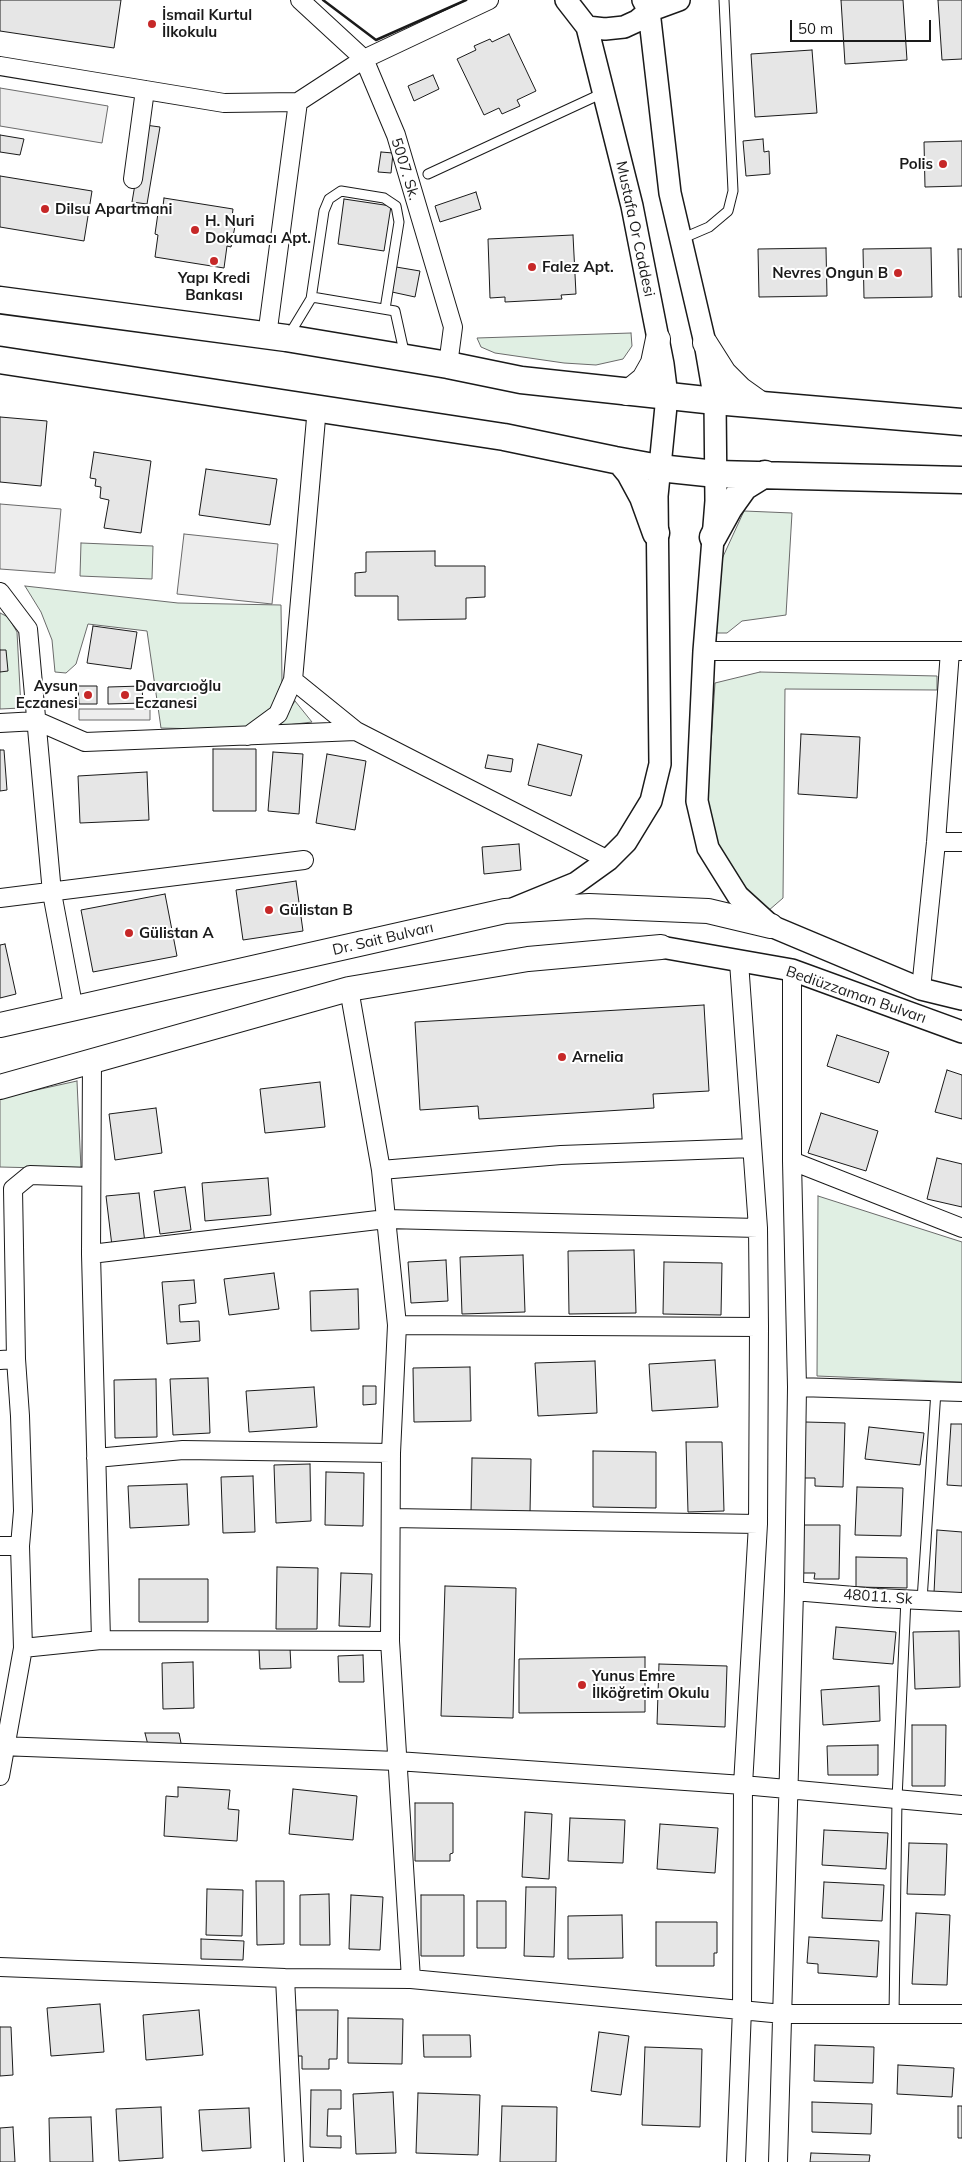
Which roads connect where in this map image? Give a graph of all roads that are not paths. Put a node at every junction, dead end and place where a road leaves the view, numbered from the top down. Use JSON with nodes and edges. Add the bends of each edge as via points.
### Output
{"nodes":[{"id":1,"x":300,"y":0,"type":"edge"},
{"id":2,"x":489,"y":0,"type":"edge"},
{"id":3,"x":566,"y":0,"type":"edge"},
{"id":4,"x":679,"y":0,"type":"edge"},
{"id":5,"x":724,"y":0,"type":"edge"},
{"id":6,"x":646,"y":5,"type":"edge"},
{"id":7,"x":587,"y":28,"type":"junction"},
{"id":8,"x":364,"y":59,"type":"junction"},
{"id":9,"x":0,"y":66,"type":"edge"},
{"id":10,"x":145,"y":90,"type":"junction"},
{"id":11,"x":604,"y":92,"type":"junction"},
{"id":12,"x":298,"y":102,"type":"junction"},
{"id":13,"x":428,"y":174,"type":"dead end"},
{"id":14,"x":133,"y":179,"type":"dead end"},
{"id":15,"x":681,"y":239,"type":"junction"},
{"id":16,"x":311,"y":299,"type":"junction"},
{"id":17,"x":0,"y":300,"type":"edge"},
{"id":18,"x":385,"y":309,"type":"junction"},
{"id":19,"x":277,"y":337,"type":"junction"},
{"id":20,"x":658,"y":339,"type":"junction"},
{"id":21,"x":705,"y":342,"type":"junction"},
{"id":22,"x":406,"y":358,"type":"junction"},
{"id":23,"x":0,"y":360,"type":"edge"},
{"id":24,"x":448,"y":365,"type":"junction"},
{"id":25,"x":627,"y":393,"type":"junction"},
{"id":26,"x":667,"y":396,"type":"junction"},
{"id":27,"x":715,"y":401,"type":"junction"},
{"id":28,"x":761,"y":404,"type":"junction"},
{"id":29,"x":317,"y":407,"type":"junction"},
{"id":30,"x":962,"y":422,"type":"edge"},
{"id":31,"x":620,"y":461,"type":"junction"},
{"id":32,"x":659,"y":468,"type":"junction"},
{"id":33,"x":716,"y":474,"type":"junction"},
{"id":34,"x":765,"y":474,"type":"junction"},
{"id":35,"x":962,"y":480,"type":"edge"},
{"id":36,"x":656,"y":533,"type":"junction"},
{"id":37,"x":713,"y":537,"type":"junction"},
{"id":38,"x":0,"y":592,"type":"edge"},
{"id":39,"x":704,"y":651,"type":"junction"},
{"id":40,"x":956,"y":651,"type":"edge"},
{"id":41,"x":293,"y":680,"type":"junction"},
{"id":42,"x":37,"y":721,"type":"junction"},
{"id":43,"x":0,"y":723,"type":"edge"},
{"id":44,"x":356,"y":731,"type":"junction"},
{"id":45,"x":248,"y":736,"type":"junction"},
{"id":46,"x":936,"y":842,"type":"junction"},
{"id":47,"x":962,"y":842,"type":"edge"},
{"id":48,"x":304,"y":860,"type":"dead end"},
{"id":49,"x":608,"y":860,"type":"junction"},
{"id":50,"x":52,"y":892,"type":"junction"},
{"id":51,"x":0,"y":898,"type":"edge"},
{"id":52,"x":505,"y":911,"type":"junction"},
{"id":53,"x":771,"y":926,"type":"junction"},
{"id":54,"x":660,"y":947,"type":"joint"},
{"id":55,"x":739,"y":962,"type":"junction"},
{"id":56,"x":792,"y":970,"type":"junction"},
{"id":57,"x":349,"y":989,"type":"junction"},
{"id":58,"x":921,"y":989,"type":"junction"},
{"id":59,"x":962,"y":999,"type":"edge"},
{"id":60,"x":74,"y":1010,"type":"junction"},
{"id":61,"x":3,"y":1027,"type":"edge"},
{"id":62,"x":962,"y":1032,"type":"edge"},
{"id":63,"x":92,"y":1060,"type":"junction"},
{"id":64,"x":2,"y":1084,"type":"edge"},
{"id":65,"x":752,"y":1148,"type":"junction"},
{"id":66,"x":792,"y":1162,"type":"junction"},
{"id":67,"x":381,"y":1170,"type":"junction"},
{"id":68,"x":91,"y":1177,"type":"junction"},
{"id":69,"x":386,"y":1219,"type":"junction"},
{"id":70,"x":758,"y":1228,"type":"junction"},
{"id":71,"x":962,"y":1228,"type":"edge"},
{"id":72,"x":91,"y":1254,"type":"junction"},
{"id":73,"x":397,"y":1325,"type":"junction"},
{"id":74,"x":759,"y":1327,"type":"junction"},
{"id":75,"x":8,"y":1359,"type":"edge"},
{"id":76,"x":798,"y":1387,"type":"junction"},
{"id":77,"x":936,"y":1391,"type":"junction"},
{"id":78,"x":962,"y":1392,"type":"edge"},
{"id":79,"x":392,"y":1453,"type":"junction"},
{"id":80,"x":96,"y":1458,"type":"junction"},
{"id":81,"x":391,"y":1518,"type":"junction"},
{"id":82,"x":758,"y":1524,"type":"junction"},
{"id":83,"x":0,"y":1546,"type":"edge"},
{"id":84,"x":20,"y":1546,"type":"junction"},
{"id":85,"x":794,"y":1590,"type":"junction"},
{"id":86,"x":914,"y":1599,"type":"junction"},
{"id":87,"x":962,"y":1602,"type":"edge"},
{"id":88,"x":101,"y":1640,"type":"junction"},
{"id":89,"x":390,"y":1641,"type":"junction"},
{"id":90,"x":22,"y":1648,"type":"junction"},
{"id":91,"x":3,"y":1746,"type":"edge"},
{"id":92,"x":397,"y":1761,"type":"junction"},
{"id":93,"x":0,"y":1776,"type":"edge"},
{"id":94,"x":743,"y":1785,"type":"junction"},
{"id":95,"x":788,"y":1789,"type":"junction"},
{"id":96,"x":897,"y":1799,"type":"junction"},
{"id":97,"x":962,"y":1805,"type":"edge"},
{"id":98,"x":0,"y":1967,"type":"edge"},
{"id":99,"x":286,"y":1978,"type":"junction"},
{"id":100,"x":411,"y":1979,"type":"junction"},
{"id":101,"x":742,"y":2009,"type":"junction"},
{"id":102,"x":783,"y":2014,"type":"junction"},
{"id":103,"x":962,"y":2014,"type":"edge"},
{"id":104,"x":894,"y":2015,"type":"junction"},
{"id":105,"x":294,"y":2162,"type":"edge"},
{"id":106,"x":736,"y":2162,"type":"edge"},
{"id":107,"x":778,"y":2162,"type":"edge"}],
"edges":[{"from":1,"to":8,"type":"street","name":"5007. Sk."},
{"from":2,"to":8,"type":"street"},
{"from":3,"to":7,"type":"street","name":"Mustafa Or Caddesi"},
{"from":4,"to":6,"type":"street"},
{"from":5,"to":15,"type":"lane","via":[[732,191],[728,211],[709,227]]},
{"from":6,"to":7,"type":"street","via":[[638,21],[624,27]]},
{"from":6,"to":15,"type":"street","via":[[670,193]]},
{"from":7,"to":11,"type":"street","name":"Mustafa Or Caddesi"},
{"from":8,"to":12,"type":"street"},
{"from":8,"to":24,"type":"street","name":"5007. Sk.","via":[[396,135],[453,327]]},
{"from":9,"to":10,"type":"street"},
{"from":10,"to":12,"type":"street","via":[[224,103]]},
{"from":10,"to":14,"type":"street"},
{"from":11,"to":13,"type":"lane"},
{"from":11,"to":20,"type":"street","name":"Mustafa Or Caddesi","via":[[632,206]]},
{"from":12,"to":19,"type":"street"},
{"from":15,"to":21,"type":"street"},
{"from":16,"to":18,"type":"lane"},
{"from":16,"to":18,"type":"lane","via":[[324,211],[328,199],[340,191],[384,198],[396,206],[399,222]]},
{"from":16,"to":19,"type":"lane"},
{"from":17,"to":19,"type":"main road"},
{"from":18,"to":22,"type":"lane","via":[[395,311]]},
{"from":19,"to":22,"type":"main road"},
{"from":20,"to":25,"type":"main road","via":[[653,363],[644,379]]},
{"from":20,"to":26,"type":"street","name":"Mustafa Or Caddesi"},
{"from":21,"to":27,"type":"street"},
{"from":21,"to":28,"type":"main road","via":[[724,373]]},
{"from":22,"to":24,"type":"main road"},
{"from":23,"to":29,"type":"main road"},
{"from":24,"to":25,"type":"main road","via":[[521,380]]},
{"from":25,"to":26,"type":"main road"},
{"from":26,"to":27,"type":"main road"},
{"from":26,"to":32,"type":"street","name":"Mustafa Or Caddesi"},
{"from":27,"to":28,"type":"main road"},
{"from":27,"to":33,"type":"street","name":"Bediüzzaman Bulvarı"},
{"from":28,"to":30,"type":"main road"},
{"from":29,"to":31,"type":"main road","via":[[504,437]]},
{"from":29,"to":41,"type":"street"},
{"from":31,"to":32,"type":"main road"},
{"from":31,"to":36,"type":"main road","via":[[643,497]]},
{"from":32,"to":33,"type":"main road"},
{"from":32,"to":36,"type":"street","name":"Mustafa Or Caddesi"},
{"from":33,"to":34,"type":"main road"},
{"from":33,"to":37,"type":"street","name":"Bediüzzaman Bulvarı"},
{"from":34,"to":35,"type":"main road"},
{"from":34,"to":37,"type":"main road","via":[[744,487]]},
{"from":36,"to":49,"type":"street","name":"Mustafa Or Caddesi","via":[[660,764],[651,801],[626,842]]},
{"from":37,"to":39,"type":"street","name":"Bediüzzaman Bulvarı"},
{"from":38,"to":42,"type":"street","via":[[28,629]]},
{"from":39,"to":40,"type":"street"},
{"from":39,"to":53,"type":"street","name":"Bediüzzaman Bulvarı","via":[[697,801],[708,848],[738,896]]},
{"from":40,"to":46,"type":"street"},
{"from":41,"to":44,"type":"street"},
{"from":41,"to":45,"type":"street","via":[[278,714]]},
{"from":42,"to":43,"type":"street"},
{"from":42,"to":45,"type":"street","via":[[85,742]]},
{"from":42,"to":50,"type":"street"},
{"from":44,"to":45,"type":"street"},
{"from":44,"to":49,"type":"street"},
{"from":46,"to":47,"type":"street"},
{"from":46,"to":58,"type":"street"},
{"from":48,"to":50,"type":"street"},
{"from":49,"to":52,"type":"street","name":"Mustafa Or Caddesi","via":[[576,883]]},
{"from":50,"to":51,"type":"street"},
{"from":50,"to":60,"type":"street"},
{"from":52,"to":53,"type":"main road","name":"Dr. Sait Bulvarı","via":[[590,906],[708,912]]},
{"from":52,"to":60,"type":"main road","name":"Dr. Sait Bulvarı"},
{"from":53,"to":58,"type":"street","name":"Bediüzzaman Bulvarı"},
{"from":54,"to":55,"type":"street","name":"Bediüzzaman Bulvarı"},
{"from":54,"to":57,"type":"main road","via":[[528,960]]},
{"from":55,"to":56,"type":"street","name":"Bediüzzaman Bulvarı"},
{"from":55,"to":65,"type":"street"},
{"from":56,"to":62,"type":"street","name":"Bediüzzaman Bulvarı"},
{"from":56,"to":66,"type":"street"},
{"from":57,"to":63,"type":"main road"},
{"from":57,"to":67,"type":"street"},
{"from":58,"to":59,"type":"street","name":"Bediüzzaman Bulvarı"},
{"from":60,"to":61,"type":"main road","name":"Dr. Sait Bulvarı"},
{"from":63,"to":64,"type":"main road"},
{"from":63,"to":68,"type":"street"},
{"from":65,"to":67,"type":"street","via":[[561,1155]]},
{"from":65,"to":70,"type":"street"},
{"from":66,"to":71,"type":"street"},
{"from":66,"to":76,"type":"street"},
{"from":67,"to":69,"type":"street"},
{"from":68,"to":72,"type":"street"},
{"from":68,"to":75,"type":"street","via":[[30,1175],[13,1189]]},
{"from":69,"to":70,"type":"street"},
{"from":69,"to":72,"type":"street"},
{"from":69,"to":73,"type":"street"},
{"from":70,"to":74,"type":"street"},
{"from":72,"to":80,"type":"street"},
{"from":73,"to":74,"type":"street"},
{"from":73,"to":79,"type":"street"},
{"from":74,"to":82,"type":"street"},
{"from":75,"to":84,"type":"street","via":[[20,1416],[23,1511]]},
{"from":76,"to":77,"type":"street"},
{"from":76,"to":85,"type":"street"},
{"from":77,"to":78,"type":"street"},
{"from":77,"to":86,"type":"lane"},
{"from":79,"to":80,"type":"street","via":[[183,1450]]},
{"from":79,"to":81,"type":"street"},
{"from":80,"to":88,"type":"street"},
{"from":81,"to":82,"type":"street"},
{"from":81,"to":89,"type":"street"},
{"from":82,"to":94,"type":"street"},
{"from":83,"to":84,"type":"street"},
{"from":84,"to":90,"type":"street"},
{"from":85,"to":86,"type":"street","name":"48011. Sk"},
{"from":85,"to":95,"type":"street"},
{"from":86,"to":87,"type":"street","name":"48011. Sk"},
{"from":86,"to":96,"type":"lane"},
{"from":88,"to":89,"type":"street"},
{"from":88,"to":90,"type":"street"},
{"from":89,"to":92,"type":"street"},
{"from":90,"to":91,"type":"street"},
{"from":91,"to":92,"type":"street"},
{"from":91,"to":93,"type":"street"},
{"from":92,"to":94,"type":"street"},
{"from":92,"to":100,"type":"street"},
{"from":94,"to":95,"type":"street"},
{"from":94,"to":101,"type":"street"},
{"from":95,"to":96,"type":"street"},
{"from":95,"to":102,"type":"street"},
{"from":96,"to":97,"type":"street"},
{"from":96,"to":104,"type":"lane"},
{"from":98,"to":99,"type":"street"},
{"from":99,"to":100,"type":"street"},
{"from":99,"to":105,"type":"street"},
{"from":100,"to":101,"type":"street"},
{"from":101,"to":102,"type":"street"},
{"from":101,"to":106,"type":"street"},
{"from":102,"to":104,"type":"street"},
{"from":102,"to":107,"type":"street"},
{"from":103,"to":104,"type":"street"}]}
